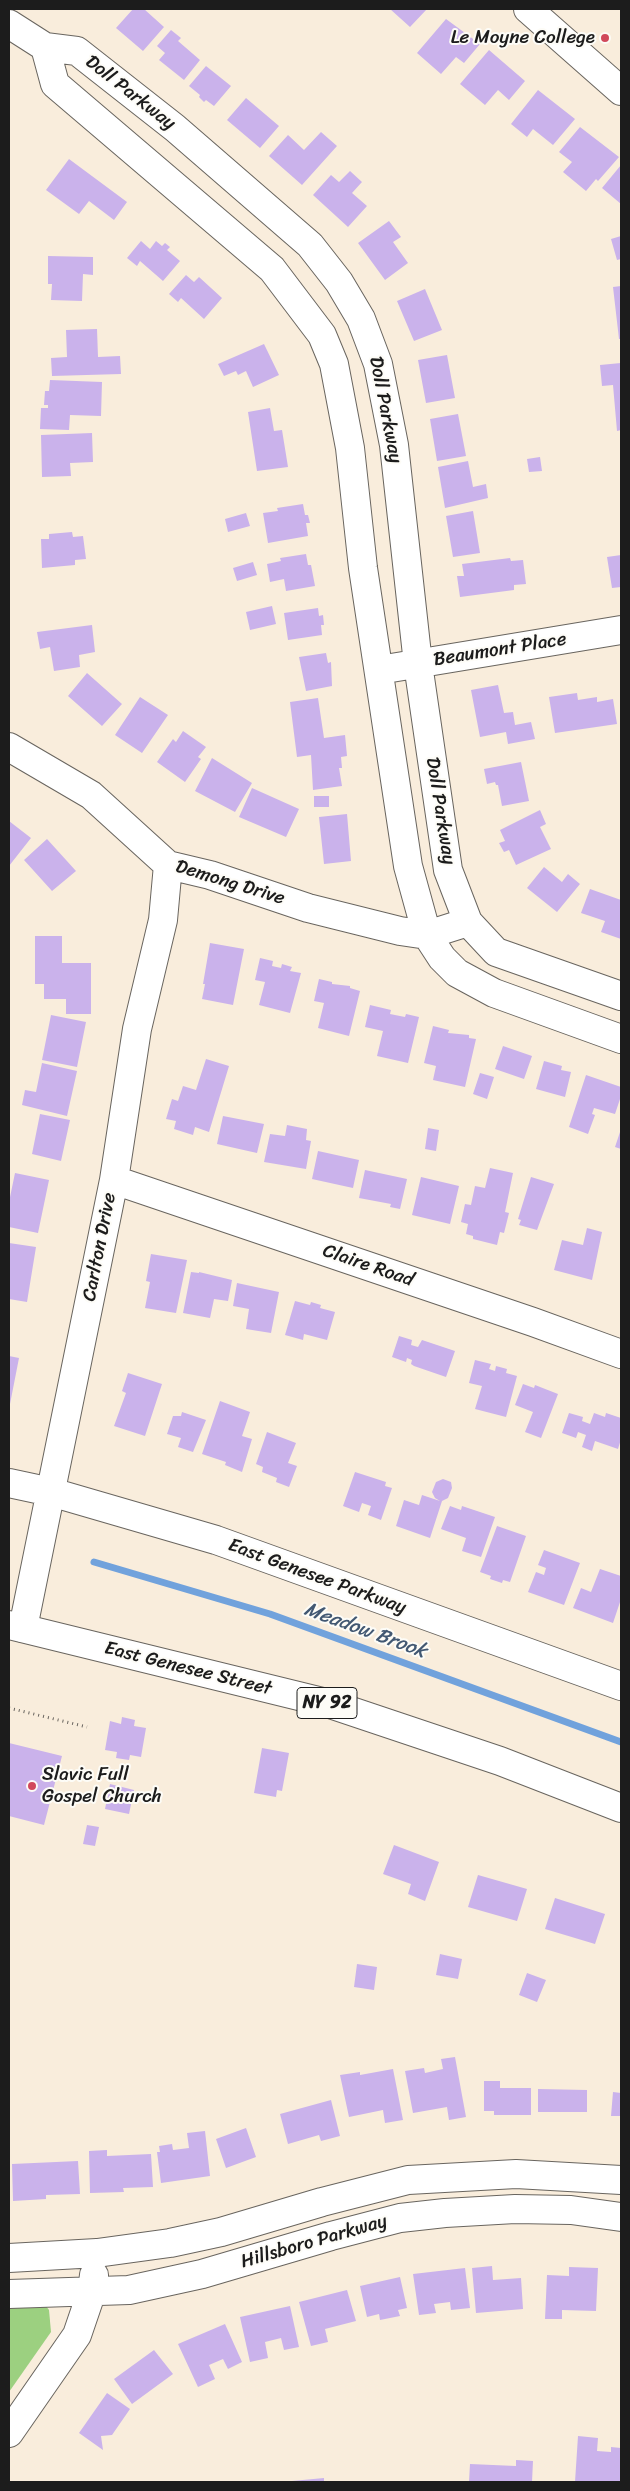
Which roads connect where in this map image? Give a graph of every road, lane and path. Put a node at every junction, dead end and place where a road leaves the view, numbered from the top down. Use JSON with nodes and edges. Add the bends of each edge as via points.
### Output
{"nodes":[{"id":1,"x":528,"y":9,"type":"edge"},
{"id":2,"x":9,"y":24,"type":"edge"},
{"id":3,"x":45,"y":47,"type":"junction"},
{"id":4,"x":621,"y":91,"type":"edge"},
{"id":5,"x":621,"y":630,"type":"edge"},
{"id":6,"x":418,"y":664,"type":"junction"},
{"id":7,"x":379,"y":670,"type":"junction"},
{"id":8,"x":9,"y":747,"type":"edge"},
{"id":9,"x":168,"y":865,"type":"junction"},
{"id":10,"x":468,"y":922,"type":"junction"},
{"id":11,"x":427,"y":935,"type":"junction"},
{"id":12,"x":621,"y":996,"type":"edge"},
{"id":13,"x":621,"y":1039,"type":"edge"},
{"id":14,"x":114,"y":1180,"type":"junction"},
{"id":15,"x":621,"y":1354,"type":"edge"},
{"id":16,"x":9,"y":1483,"type":"edge"},
{"id":17,"x":51,"y":1492,"type":"junction"},
{"id":18,"x":16,"y":1627,"type":"edge"},
{"id":19,"x":621,"y":1686,"type":"edge"},
{"id":20,"x":9,"y":1708,"type":"edge"},
{"id":21,"x":87,"y":1727,"type":"dead end"},
{"id":22,"x":621,"y":1808,"type":"edge"},
{"id":23,"x":621,"y":2180,"type":"edge"},
{"id":24,"x":621,"y":2217,"type":"edge"},
{"id":25,"x":97,"y":2253,"type":"junction"},
{"id":26,"x":9,"y":2258,"type":"edge"},
{"id":27,"x":92,"y":2291,"type":"junction"},
{"id":28,"x":9,"y":2294,"type":"edge"},
{"id":29,"x":9,"y":2433,"type":"edge"}],
"edges":[{"from":1,"to":4,"type":"street"},
{"from":2,"to":3,"type":"street","name":"Doll Parkway"},
{"from":3,"to":6,"type":"street","name":"Doll Parkway","via":[[77,51],[175,128],[310,245],[339,282],[361,318],[378,364],[394,444]]},
{"from":3,"to":7,"type":"street","name":"Doll Parkway","via":[[55,84],[272,269],[322,335],[334,364],[350,448],[363,568]]},
{"from":5,"to":6,"type":"street","name":"Beaumont Place"},
{"from":6,"to":7,"type":"street","name":"Beaumont Place"},
{"from":6,"to":10,"type":"street","name":"Doll Parkway","via":[[448,870]]},
{"from":7,"to":11,"type":"street","name":"Doll Parkway","via":[[408,866]]},
{"from":8,"to":9,"type":"street","name":"Demong Drive","via":[[91,796]]},
{"from":9,"to":11,"type":"street","name":"Demong Drive","via":[[210,875],[308,908]]},
{"from":9,"to":14,"type":"street","name":"Carlton Drive","via":[[163,920],[137,1029]]},
{"from":10,"to":11,"type":"street","name":"Demong Drive"},
{"from":10,"to":12,"type":"street","via":[[496,952]]},
{"from":11,"to":13,"type":"street","via":[[457,974],[494,993]]},
{"from":14,"to":15,"type":"street","name":"Claire Road"},
{"from":14,"to":17,"type":"street","name":"Carlton Drive"},
{"from":16,"to":17,"type":"street","name":"East Genesee Parkway"},
{"from":17,"to":18,"type":"street","name":"Carlton Drive"},
{"from":17,"to":19,"type":"street","name":"East Genesee Parkway","via":[[216,1540]]},
{"from":18,"to":22,"type":"street","name":"East Genesee Street","number":"NY 92","via":[[327,1703],[500,1761]]},
{"from":20,"to":21,"type":"path"},
{"from":23,"to":25,"type":"street","name":"Hillsboro Parkway","via":[[516,2174],[408,2180],[221,2232]]},
{"from":24,"to":27,"type":"street","name":"Hillsboro Parkway","via":[[571,2210],[515,2209],[409,2217],[330,2236],[202,2274],[129,2290]]},
{"from":25,"to":26,"type":"street","name":"Hillsboro Parkway"},
{"from":25,"to":27,"type":"street"},
{"from":27,"to":28,"type":"street","name":"Hillsboro Parkway"},
{"from":27,"to":29,"type":"street","via":[[77,2335]]}]}
